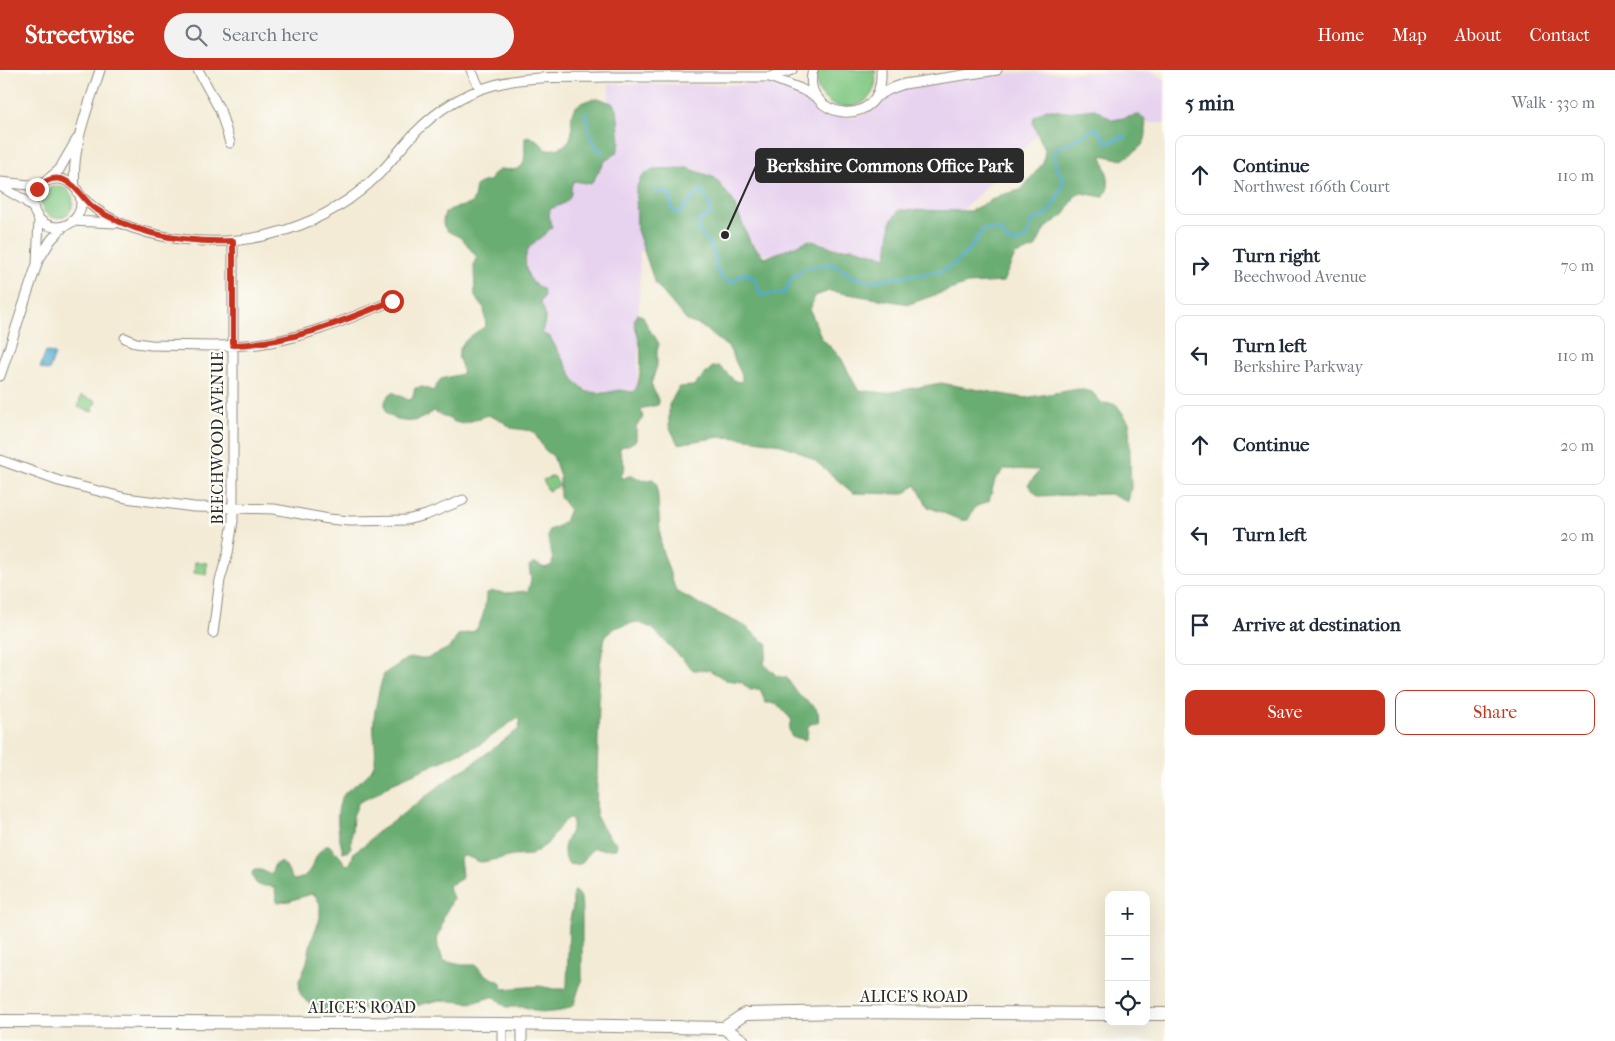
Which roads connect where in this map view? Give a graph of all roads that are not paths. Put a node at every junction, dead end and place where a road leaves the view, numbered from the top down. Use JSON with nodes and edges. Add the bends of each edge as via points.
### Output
{"nodes":[{"id":1,"x":100,"y":70,"type":"edge"},
{"id":2,"x":198,"y":70,"type":"edge"},
{"id":3,"x":471,"y":70,"type":"edge"},
{"id":4,"x":792,"y":70,"type":"edge"},
{"id":5,"x":813,"y":70,"type":"edge"},
{"id":6,"x":881,"y":70,"type":"edge"},
{"id":7,"x":997,"y":70,"type":"edge"},
{"id":8,"x":770,"y":78,"type":"junction"},
{"id":9,"x":480,"y":89,"type":"junction"},
{"id":10,"x":876,"y":98,"type":"junction"},
{"id":11,"x":819,"y":99,"type":"junction"},
{"id":12,"x":79,"y":134,"type":"junction"},
{"id":13,"x":230,"y":144,"type":"dead end"},
{"id":14,"x":0,"y":182,"type":"edge"},
{"id":15,"x":44,"y":183,"type":"junction"},
{"id":16,"x":0,"y":186,"type":"edge"},
{"id":17,"x":77,"y":190,"type":"junction"},
{"id":18,"x":33,"y":208,"type":"junction"},
{"id":19,"x":39,"y":218,"type":"junction"},
{"id":20,"x":69,"y":223,"type":"junction"},
{"id":21,"x":118,"y":223,"type":"junction"},
{"id":22,"x":233,"y":241,"type":"junction"},
{"id":23,"x":37,"y":264,"type":"junction"},
{"id":24,"x":392,"y":301,"type":"dead end"},
{"id":25,"x":125,"y":338,"type":"dead end"},
{"id":26,"x":233,"y":345,"type":"junction"},
{"id":27,"x":0,"y":376,"type":"edge"},
{"id":28,"x":0,"y":460,"type":"edge"},
{"id":29,"x":463,"y":500,"type":"dead end"},
{"id":30,"x":233,"y":508,"type":"junction"},
{"id":31,"x":213,"y":633,"type":"dead end"},
{"id":32,"x":1105,"y":1014,"type":"edge"},
{"id":33,"x":1150,"y":1014,"type":"edge"},
{"id":34,"x":1165,"y":1014,"type":"edge"},
{"id":35,"x":0,"y":1021,"type":"edge"},
{"id":36,"x":502,"y":1024,"type":"junction"},
{"id":37,"x":522,"y":1024,"type":"junction"},
{"id":38,"x":724,"y":1028,"type":"junction"},
{"id":39,"x":502,"y":1041,"type":"edge"},
{"id":40,"x":522,"y":1041,"type":"edge"},
{"id":41,"x":743,"y":1041,"type":"edge"}],
"edges":[{"from":1,"to":12,"type":"street"},
{"from":2,"to":13,"type":"street","via":[[220,110]]},
{"from":3,"to":9,"type":"street"},
{"from":4,"to":8,"type":"street"},
{"from":5,"to":11,"type":"street","via":[[813,89]]},
{"from":6,"to":10,"type":"street","via":[[882,82]]},
{"from":7,"to":10,"type":"street","via":[[904,84]]},
{"from":8,"to":9,"type":"street","via":[[534,78]]},
{"from":8,"to":11,"type":"street"},
{"from":9,"to":22,"type":"street","via":[[431,118],[378,175],[329,212],[285,231]]},
{"from":10,"to":11,"type":"street","via":[[870,105],[848,114],[836,112]]},
{"from":12,"to":15,"type":"street","via":[[59,170]]},
{"from":12,"to":17,"type":"street","via":[[74,167]]},
{"from":14,"to":15,"type":"street"},
{"from":15,"to":17,"type":"street","via":[[65,180]]},
{"from":15,"to":18,"type":"street","via":[[34,195]]},
{"from":16,"to":18,"type":"street"},
{"from":17,"to":20,"type":"street","via":[[79,211]]},
{"from":17,"to":21,"type":"street","via":[[92,207]]},
{"from":18,"to":19,"type":"street"},
{"from":19,"to":20,"type":"street","via":[[55,226]]},
{"from":19,"to":23,"type":"street"},
{"from":20,"to":21,"type":"street"},
{"from":20,"to":23,"type":"street","via":[[51,240]]},
{"from":21,"to":22,"type":"street","via":[[173,238]]},
{"from":22,"to":26,"type":"street","name":"BEECHWOOD AVENUE"},
{"from":23,"to":27,"type":"street"},
{"from":24,"to":26,"type":"street","via":[[296,337]]},
{"from":25,"to":26,"type":"street","via":[[143,344]]},
{"from":26,"to":30,"type":"street","name":"BEECHWOOD AVENUE"},
{"from":28,"to":30,"type":"street","via":[[59,481],[126,498],[194,507]]},
{"from":29,"to":30,"type":"street","via":[[426,515],[385,521],[350,521],[274,509]]},
{"from":30,"to":31,"type":"street","name":"BEECHWOOD AVENUE","via":[[231,540],[220,580]]},
{"from":32,"to":38,"type":"main road","name":"ALICE'S ROAD","via":[[745,1014]]},
{"from":33,"to":34,"type":"main road"},
{"from":35,"to":36,"type":"main road","name":"ALICE'S ROAD"},
{"from":36,"to":37,"type":"main road","name":"ALICE'S ROAD"},
{"from":36,"to":39,"type":"street"},
{"from":37,"to":38,"type":"main road","name":"ALICE'S ROAD"},
{"from":37,"to":40,"type":"street"},
{"from":38,"to":41,"type":"main road"}]}
